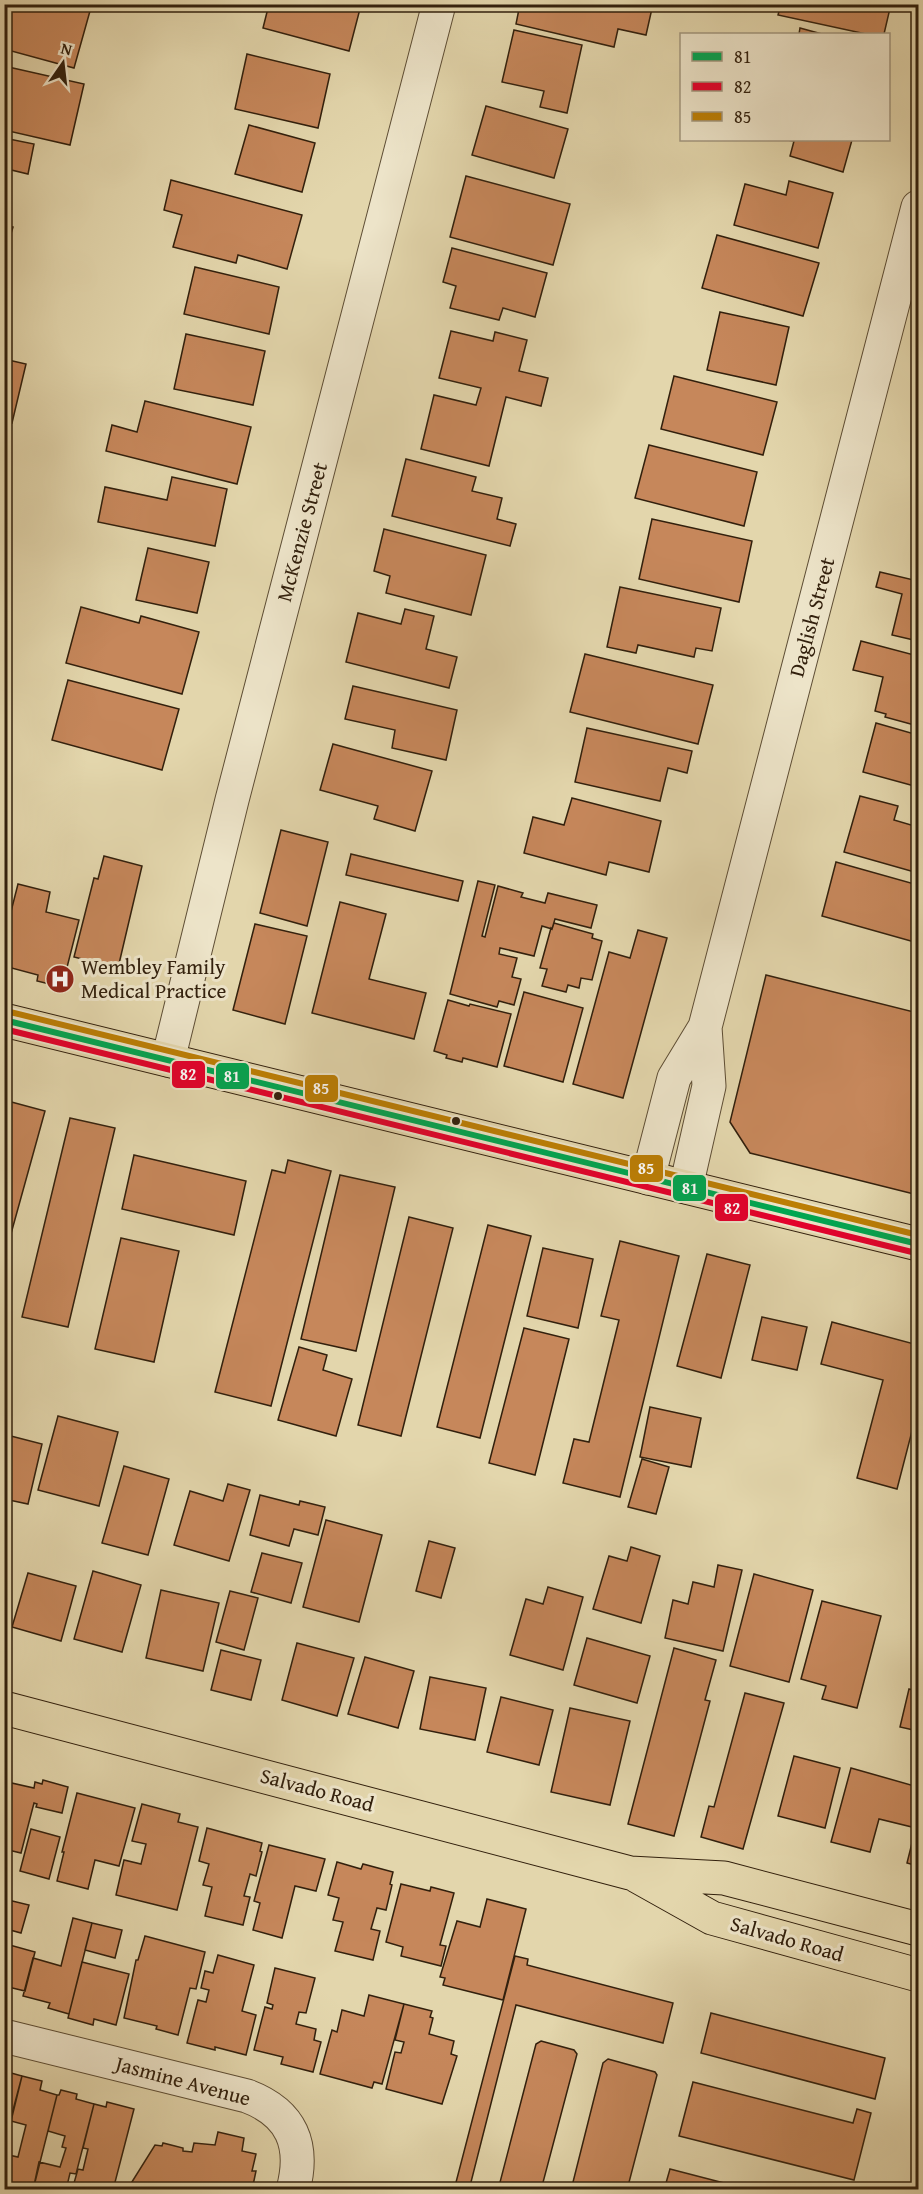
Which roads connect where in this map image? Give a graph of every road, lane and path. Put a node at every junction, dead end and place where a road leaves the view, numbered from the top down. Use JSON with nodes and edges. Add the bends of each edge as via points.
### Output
{"nodes":[{"id":1,"x":439,"y":4,"type":"edge"},
{"id":2,"x":918,"y":207,"type":"edge"},
{"id":3,"x":4,"y":1020,"type":"edge"},
{"id":4,"x":705,"y":1027,"type":"junction"},
{"id":5,"x":168,"y":1060,"type":"junction"},
{"id":6,"x":648,"y":1178,"type":"junction"},
{"id":7,"x":686,"y":1187,"type":"junction"},
{"id":8,"x":918,"y":1244,"type":"edge"},
{"id":9,"x":4,"y":1708,"type":"edge"},
{"id":10,"x":630,"y":1873,"type":"junction"},
{"id":11,"x":918,"y":1929,"type":"edge"},
{"id":12,"x":918,"y":1976,"type":"edge"},
{"id":13,"x":4,"y":2036,"type":"edge"},
{"id":14,"x":293,"y":2190,"type":"edge"}],
"edges":[{"from":1,"to":5,"type":"street","name":"McKenzie Street"},
{"from":2,"to":4,"type":"street","name":"Daglish Street"},
{"from":3,"to":5,"type":"main road"},
{"from":4,"to":6,"type":"street","name":"Daglish Street","via":[[674,1078]]},
{"from":4,"to":7,"type":"street","name":"Daglish Street","via":[[709,1086]]},
{"from":5,"to":6,"type":"main road"},
{"from":6,"to":7,"type":"main road"},
{"from":7,"to":8,"type":"main road"},
{"from":9,"to":10,"type":"main road","name":"Salvado Road"},
{"from":10,"to":11,"type":"main road","name":"Salvado Road","via":[[724,1878]]},
{"from":10,"to":12,"type":"main road","name":"Salvado Road","via":[[712,1918]]},
{"from":13,"to":14,"type":"street","name":"Jasmine Avenue","via":[[264,2103],[286,2122],[298,2151]]}]}
